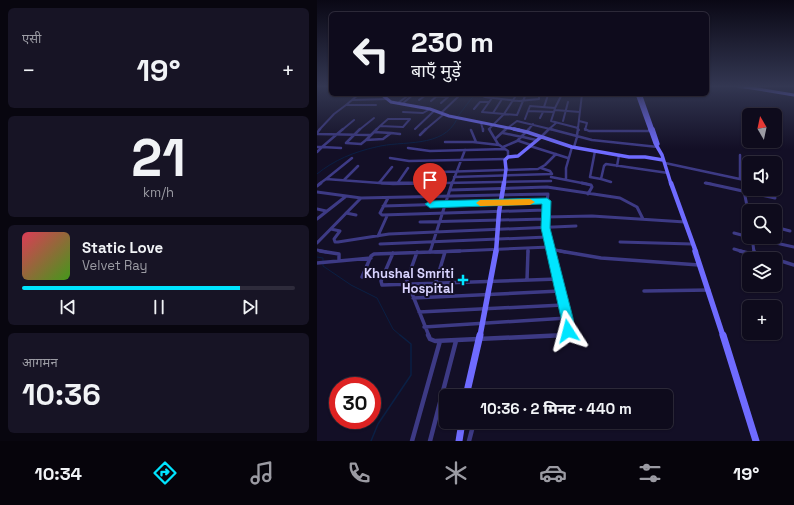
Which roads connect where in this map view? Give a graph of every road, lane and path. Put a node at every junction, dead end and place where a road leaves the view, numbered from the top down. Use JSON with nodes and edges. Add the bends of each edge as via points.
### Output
{"nodes":[{"id":1,"x":343,"y":108,"type":"edge"},
{"id":2,"x":424,"y":108,"type":"edge"},
{"id":3,"x":449,"y":108,"type":"edge"},
{"id":4,"x":485,"y":108,"type":"edge"},
{"id":5,"x":496,"y":108,"type":"edge"},
{"id":6,"x":508,"y":108,"type":"edge"},
{"id":7,"x":521,"y":108,"type":"joint"},
{"id":8,"x":546,"y":108,"type":"edge"},
{"id":9,"x":567,"y":108,"type":"edge"},
{"id":10,"x":580,"y":108,"type":"edge"},
{"id":11,"x":643,"y":108,"type":"edge"},
{"id":12,"x":645,"y":108,"type":"edge"},
{"id":13,"x":430,"y":109,"type":"junction"},
{"id":14,"x":529,"y":110,"type":"junction"},
{"id":15,"x":555,"y":110,"type":"junction"},
{"id":16,"x":434,"y":111,"type":"junction"},
{"id":17,"x":566,"y":111,"type":"junction"},
{"id":18,"x":403,"y":112,"type":"dead end"},
{"id":19,"x":543,"y":112,"type":"junction"},
{"id":20,"x":580,"y":112,"type":"junction"},
{"id":21,"x":416,"y":113,"type":"junction"},
{"id":22,"x":493,"y":113,"type":"junction"},
{"id":23,"x":443,"y":114,"type":"junction"},
{"id":24,"x":504,"y":114,"type":"junction"},
{"id":25,"x":374,"y":118,"type":"dead end"},
{"id":26,"x":540,"y":118,"type":"dead end"},
{"id":27,"x":411,"y":119,"type":"junction"},
{"id":28,"x":525,"y":119,"type":"dead end"},
{"id":29,"x":354,"y":120,"type":"dead end"},
{"id":30,"x":563,"y":121,"type":"dead end"},
{"id":31,"x":579,"y":121,"type":"junction"},
{"id":32,"x":556,"y":123,"type":"junction"},
{"id":33,"x":533,"y":124,"type":"junction"},
{"id":34,"x":380,"y":126,"type":"junction"},
{"id":35,"x":482,"y":126,"type":"junction"},
{"id":36,"x":493,"y":126,"type":"junction"},
{"id":37,"x":393,"y":127,"type":"junction"},
{"id":38,"x":508,"y":128,"type":"junction"},
{"id":39,"x":577,"y":128,"type":"junction"},
{"id":40,"x":415,"y":129,"type":"dead end"},
{"id":41,"x":549,"y":129,"type":"junction"},
{"id":42,"x":471,"y":130,"type":"dead end"},
{"id":43,"x":514,"y":130,"type":"junction"},
{"id":44,"x":483,"y":131,"type":"dead end"},
{"id":45,"x":653,"y":131,"type":"junction"},
{"id":46,"x":373,"y":132,"type":"junction"},
{"id":47,"x":527,"y":132,"type":"junction"},
{"id":48,"x":387,"y":133,"type":"junction"},
{"id":49,"x":391,"y":133,"type":"junction"},
{"id":50,"x":503,"y":133,"type":"junction"},
{"id":51,"x":317,"y":134,"type":"edge"},
{"id":52,"x":339,"y":134,"type":"junction"},
{"id":53,"x":354,"y":134,"type":"junction"},
{"id":54,"x":400,"y":134,"type":"dead end"},
{"id":55,"x":509,"y":134,"type":"junction"},
{"id":56,"x":371,"y":135,"type":"junction"},
{"id":57,"x":420,"y":135,"type":"dead end"},
{"id":58,"x":577,"y":136,"type":"junction"},
{"id":59,"x":522,"y":137,"type":"junction"},
{"id":60,"x":539,"y":138,"type":"junction"},
{"id":61,"x":495,"y":139,"type":"junction"},
{"id":62,"x":366,"y":140,"type":"junction"},
{"id":63,"x":519,"y":141,"type":"junction"},
{"id":64,"x":445,"y":142,"type":"dead end"},
{"id":65,"x":476,"y":142,"type":"junction"},
{"id":66,"x":499,"y":145,"type":"junction"},
{"id":67,"x":531,"y":145,"type":"junction"},
{"id":68,"x":658,"y":146,"type":"junction"},
{"id":69,"x":317,"y":147,"type":"edge"},
{"id":70,"x":322,"y":147,"type":"junction"},
{"id":71,"x":573,"y":147,"type":"junction"},
{"id":72,"x":341,"y":148,"type":"dead end"},
{"id":73,"x":408,"y":148,"type":"dead end"},
{"id":74,"x":504,"y":148,"type":"junction"},
{"id":75,"x":465,"y":150,"type":"junction"},
{"id":76,"x":595,"y":151,"type":"junction"},
{"id":77,"x":317,"y":152,"type":"edge"},
{"id":78,"x":556,"y":154,"type":"junction"},
{"id":79,"x":619,"y":155,"type":"junction"},
{"id":80,"x":740,"y":155,"type":"dead end"},
{"id":81,"x":353,"y":158,"type":"dead end"},
{"id":82,"x":390,"y":158,"type":"dead end"},
{"id":83,"x":507,"y":158,"type":"junction"},
{"id":84,"x":568,"y":158,"type":"junction"},
{"id":85,"x":462,"y":159,"type":"junction"},
{"id":86,"x":664,"y":161,"type":"junction"},
{"id":87,"x":358,"y":166,"type":"dead end"},
{"id":88,"x":617,"y":166,"type":"junction"},
{"id":89,"x":392,"y":167,"type":"dead end"},
{"id":90,"x":408,"y":168,"type":"dead end"},
{"id":91,"x":541,"y":168,"type":"junction"},
{"id":92,"x":457,"y":171,"type":"junction"},
{"id":93,"x":506,"y":172,"type":"junction"},
{"id":94,"x":668,"y":173,"type":"junction"},
{"id":95,"x":551,"y":175,"type":"junction"},
{"id":96,"x":454,"y":177,"type":"junction"},
{"id":97,"x":597,"y":178,"type":"junction"},
{"id":98,"x":325,"y":179,"type":"junction"},
{"id":99,"x":566,"y":179,"type":"junction"},
{"id":100,"x":601,"y":179,"type":"junction"},
{"id":101,"x":740,"y":179,"type":"joint"},
{"id":102,"x":343,"y":180,"type":"junction"},
{"id":103,"x":551,"y":181,"type":"junction"},
{"id":104,"x":504,"y":182,"type":"junction"},
{"id":105,"x":611,"y":182,"type":"dead end"},
{"id":106,"x":379,"y":183,"type":"junction"},
{"id":107,"x":452,"y":183,"type":"junction"},
{"id":108,"x":705,"y":183,"type":"dead end"},
{"id":109,"x":397,"y":184,"type":"junction"},
{"id":110,"x":420,"y":184,"type":"junction"},
{"id":111,"x":317,"y":186,"type":"edge"},
{"id":112,"x":593,"y":186,"type":"junction"},
{"id":113,"x":503,"y":188,"type":"junction"},
{"id":114,"x":549,"y":188,"type":"junction"},
{"id":115,"x":450,"y":190,"type":"junction"},
{"id":116,"x":317,"y":192,"type":"edge"},
{"id":117,"x":742,"y":192,"type":"edge"},
{"id":118,"x":548,"y":194,"type":"junction"},
{"id":119,"x":588,"y":194,"type":"junction"},
{"id":120,"x":345,"y":196,"type":"junction"},
{"id":121,"x":501,"y":196,"type":"junction"},
{"id":122,"x":765,"y":196,"type":"edge"},
{"id":123,"x":775,"y":196,"type":"edge"},
{"id":124,"x":448,"y":197,"type":"junction"},
{"id":125,"x":361,"y":198,"type":"junction"},
{"id":126,"x":388,"y":198,"type":"junction"},
{"id":127,"x":547,"y":201,"type":"junction"},
{"id":128,"x":500,"y":203,"type":"junction"},
{"id":129,"x":445,"y":204,"type":"junction"},
{"id":130,"x":383,"y":206,"type":"junction"},
{"id":131,"x":317,"y":209,"type":"edge"},
{"id":132,"x":545,"y":210,"type":"junction"},
{"id":133,"x":326,"y":211,"type":"junction"},
{"id":134,"x":499,"y":212,"type":"junction"},
{"id":135,"x":346,"y":213,"type":"junction"},
{"id":136,"x":442,"y":214,"type":"junction"},
{"id":137,"x":356,"y":215,"type":"dead end"},
{"id":138,"x":387,"y":216,"type":"junction"},
{"id":139,"x":545,"y":218,"type":"junction"},
{"id":140,"x":317,"y":219,"type":"edge"},
{"id":141,"x":643,"y":219,"type":"junction"},
{"id":142,"x":498,"y":220,"type":"junction"},
{"id":143,"x":420,"y":222,"type":"dead end"},
{"id":144,"x":439,"y":222,"type":"junction"},
{"id":145,"x":685,"y":222,"type":"junction"},
{"id":146,"x":576,"y":226,"type":"dead end"},
{"id":147,"x":545,"y":228,"type":"junction"},
{"id":148,"x":331,"y":229,"type":"junction"},
{"id":149,"x":782,"y":229,"type":"edge"},
{"id":150,"x":497,"y":230,"type":"junction"},
{"id":151,"x":790,"y":231,"type":"dead end"},
{"id":152,"x":436,"y":232,"type":"junction"},
{"id":153,"x":734,"y":233,"type":"dead end"},
{"id":154,"x":742,"y":235,"type":"edge"},
{"id":155,"x":378,"y":236,"type":"junction"},
{"id":156,"x":547,"y":238,"type":"junction"},
{"id":157,"x":497,"y":239,"type":"junction"},
{"id":158,"x":433,"y":242,"type":"junction"},
{"id":159,"x":620,"y":242,"type":"dead end"},
{"id":160,"x":317,"y":243,"type":"edge"},
{"id":161,"x":381,"y":244,"type":"dead end"},
{"id":162,"x":692,"y":244,"type":"junction"},
{"id":163,"x":781,"y":244,"type":"edge"},
{"id":164,"x":794,"y":247,"type":"edge"},
{"id":165,"x":529,"y":248,"type":"junction"},
{"id":166,"x":551,"y":248,"type":"junction"},
{"id":167,"x":496,"y":249,"type":"junction"},
{"id":168,"x":734,"y":249,"type":"dead end"},
{"id":169,"x":317,"y":250,"type":"edge"},
{"id":170,"x":417,"y":252,"type":"junction"},
{"id":171,"x":430,"y":252,"type":"junction"},
{"id":172,"x":445,"y":252,"type":"junction"},
{"id":173,"x":746,"y":252,"type":"edge"},
{"id":174,"x":393,"y":253,"type":"junction"},
{"id":175,"x":371,"y":258,"type":"junction"},
{"id":176,"x":339,"y":261,"type":"junction"},
{"id":177,"x":782,"y":261,"type":"edge"},
{"id":178,"x":317,"y":263,"type":"edge"},
{"id":179,"x":701,"y":265,"type":"junction"},
{"id":180,"x":794,"y":265,"type":"edge"},
{"id":181,"x":362,"y":277,"type":"dead end"},
{"id":182,"x":558,"y":279,"type":"junction"},
{"id":183,"x":527,"y":280,"type":"junction"},
{"id":184,"x":490,"y":283,"type":"junction"},
{"id":185,"x":435,"y":285,"type":"junction"},
{"id":186,"x":407,"y":286,"type":"junction"},
{"id":187,"x":709,"y":290,"type":"junction"},
{"id":188,"x":560,"y":291,"type":"junction"},
{"id":189,"x":645,"y":291,"type":"dead end"},
{"id":190,"x":488,"y":295,"type":"junction"},
{"id":191,"x":413,"y":298,"type":"junction"},
{"id":192,"x":563,"y":305,"type":"junction"},
{"id":193,"x":486,"y":309,"type":"junction"},
{"id":194,"x":419,"y":312,"type":"junction"},
{"id":195,"x":567,"y":318,"type":"junction"},
{"id":196,"x":482,"y":324,"type":"junction"},
{"id":197,"x":424,"y":327,"type":"junction"},
{"id":198,"x":478,"y":340,"type":"junction"},
{"id":199,"x":456,"y":341,"type":"junction"},
{"id":200,"x":440,"y":342,"type":"junction"},
{"id":201,"x":468,"y":389,"type":"edge"},
{"id":202,"x":460,"y":429,"type":"edge"},
{"id":203,"x":472,"y":429,"type":"edge"},
{"id":204,"x":413,"y":441,"type":"edge"},
{"id":205,"x":430,"y":441,"type":"edge"},
{"id":206,"x":459,"y":441,"type":"edge"},
{"id":207,"x":469,"y":441,"type":"edge"},
{"id":208,"x":756,"y":441,"type":"edge"}],
"edges":[{"from":1,"to":51,"type":"street"},
{"from":2,"to":13,"type":"street"},
{"from":3,"to":23,"type":"street"},
{"from":4,"to":22,"type":"street","via":[[482,112]]},
{"from":5,"to":22,"type":"street"},
{"from":6,"to":24,"type":"street"},
{"from":7,"to":14,"type":"street"},
{"from":7,"to":24,"type":"street","via":[[517,115]]},
{"from":8,"to":15,"type":"street"},
{"from":9,"to":17,"type":"street"},
{"from":10,"to":20,"type":"street"},
{"from":11,"to":45,"type":"street"},
{"from":12,"to":45,"type":"street"},
{"from":13,"to":16,"type":"street"},
{"from":13,"to":21,"type":"street","via":[[424,113]]},
{"from":14,"to":19,"type":"street"},
{"from":14,"to":28,"type":"street"},
{"from":15,"to":17,"type":"street"},
{"from":15,"to":19,"type":"street"},
{"from":15,"to":32,"type":"street","via":[[551,120]]},
{"from":16,"to":23,"type":"street"},
{"from":16,"to":40,"type":"street"},
{"from":17,"to":20,"type":"street"},
{"from":17,"to":30,"type":"street"},
{"from":18,"to":21,"type":"street"},
{"from":19,"to":26,"type":"street"},
{"from":20,"to":31,"type":"street"},
{"from":21,"to":27,"type":"street"},
{"from":22,"to":24,"type":"street"},
{"from":23,"to":35,"type":"street"},
{"from":23,"to":57,"type":"street"},
{"from":24,"to":36,"type":"street"},
{"from":25,"to":53,"type":"street"},
{"from":27,"to":34,"type":"street","via":[[388,119]]},
{"from":27,"to":37,"type":"street","via":[[403,127]]},
{"from":29,"to":52,"type":"street"},
{"from":31,"to":39,"type":"street"},
{"from":31,"to":45,"type":"street","via":[[587,123],[585,130],[589,131]]},
{"from":32,"to":39,"type":"street"},
{"from":32,"to":41,"type":"street"},
{"from":33,"to":38,"type":"street","via":[[515,121]]},
{"from":33,"to":41,"type":"street"},
{"from":33,"to":47,"type":"street"},
{"from":34,"to":37,"type":"street"},
{"from":34,"to":46,"type":"street"},
{"from":35,"to":36,"type":"street"},
{"from":35,"to":44,"type":"street"},
{"from":36,"to":38,"type":"street"},
{"from":36,"to":61,"type":"street","via":[[489,130]]},
{"from":37,"to":48,"type":"street"},
{"from":38,"to":43,"type":"street"},
{"from":38,"to":50,"type":"street"},
{"from":39,"to":58,"type":"street"},
{"from":41,"to":58,"type":"street"},
{"from":41,"to":60,"type":"street"},
{"from":42,"to":65,"type":"street"},
{"from":43,"to":47,"type":"street"},
{"from":43,"to":55,"type":"street"},
{"from":45,"to":68,"type":"street"},
{"from":46,"to":48,"type":"street"},
{"from":46,"to":56,"type":"street"},
{"from":47,"to":59,"type":"street"},
{"from":47,"to":60,"type":"street"},
{"from":48,"to":49,"type":"street"},
{"from":49,"to":54,"type":"street"},
{"from":49,"to":62,"type":"street","via":[[383,139]]},
{"from":50,"to":55,"type":"street"},
{"from":50,"to":61,"type":"street"},
{"from":51,"to":52,"type":"street"},
{"from":52,"to":53,"type":"street"},
{"from":52,"to":70,"type":"street"},
{"from":53,"to":56,"type":"street"},
{"from":53,"to":62,"type":"street","via":[[347,144],[361,144]]},
{"from":55,"to":59,"type":"street"},
{"from":56,"to":62,"type":"street"},
{"from":58,"to":68,"type":"street"},
{"from":58,"to":71,"type":"street"},
{"from":59,"to":60,"type":"street"},
{"from":59,"to":63,"type":"street"},
{"from":60,"to":67,"type":"street"},
{"from":60,"to":71,"type":"street"},
{"from":61,"to":66,"type":"street"},
{"from":63,"to":67,"type":"street"},
{"from":63,"to":74,"type":"street"},
{"from":64,"to":65,"type":"street"},
{"from":65,"to":66,"type":"street"},
{"from":66,"to":74,"type":"street"},
{"from":67,"to":78,"type":"street"},
{"from":67,"to":83,"type":"street","via":[[518,156]]},
{"from":68,"to":86,"type":"street"},
{"from":69,"to":70,"type":"street"},
{"from":70,"to":72,"type":"street"},
{"from":70,"to":77,"type":"street"},
{"from":71,"to":76,"type":"street"},
{"from":71,"to":84,"type":"street"},
{"from":73,"to":75,"type":"street","via":[[430,151]]},
{"from":74,"to":75,"type":"street"},
{"from":74,"to":83,"type":"street","via":[[508,151]]},
{"from":75,"to":85,"type":"street"},
{"from":76,"to":79,"type":"street"},
{"from":76,"to":97,"type":"street","via":[[590,177]]},
{"from":78,"to":84,"type":"street"},
{"from":78,"to":91,"type":"street"},
{"from":79,"to":86,"type":"street"},
{"from":79,"to":88,"type":"street"},
{"from":80,"to":101,"type":"street"},
{"from":81,"to":98,"type":"street"},
{"from":82,"to":85,"type":"street","via":[[409,161]]},
{"from":83,"to":85,"type":"street"},
{"from":83,"to":93,"type":"street"},
{"from":84,"to":99,"type":"street"},
{"from":85,"to":92,"type":"street"},
{"from":86,"to":94,"type":"street"},
{"from":86,"to":101,"type":"street"},
{"from":87,"to":102,"type":"street"},
{"from":88,"to":94,"type":"street"},
{"from":88,"to":100,"type":"street","via":[[605,164]]},
{"from":89,"to":106,"type":"street"},
{"from":90,"to":109,"type":"street"},
{"from":91,"to":93,"type":"street"},
{"from":91,"to":95,"type":"street","via":[[550,171]]},
{"from":92,"to":93,"type":"street"},
{"from":92,"to":96,"type":"street"},
{"from":92,"to":110,"type":"street","via":[[426,170]]},
{"from":93,"to":95,"type":"street"},
{"from":93,"to":96,"type":"street"},
{"from":93,"to":104,"type":"street"},
{"from":94,"to":145,"type":"street"},
{"from":95,"to":99,"type":"street"},
{"from":95,"to":103,"type":"street"},
{"from":96,"to":107,"type":"street"},
{"from":97,"to":100,"type":"street"},
{"from":97,"to":112,"type":"street"},
{"from":98,"to":102,"type":"street"},
{"from":98,"to":111,"type":"street"},
{"from":99,"to":112,"type":"street"},
{"from":100,"to":105,"type":"street"},
{"from":102,"to":106,"type":"street"},
{"from":103,"to":104,"type":"street"},
{"from":103,"to":114,"type":"street"},
{"from":104,"to":107,"type":"street"},
{"from":104,"to":113,"type":"street"},
{"from":106,"to":109,"type":"street"},
{"from":107,"to":110,"type":"street"},
{"from":107,"to":115,"type":"street"},
{"from":108,"to":117,"type":"street"},
{"from":109,"to":110,"type":"street"},
{"from":112,"to":119,"type":"street"},
{"from":113,"to":114,"type":"street"},
{"from":113,"to":115,"type":"street"},
{"from":113,"to":121,"type":"street"},
{"from":114,"to":118,"type":"street"},
{"from":114,"to":119,"type":"street"},
{"from":115,"to":124,"type":"street"},
{"from":116,"to":120,"type":"street"},
{"from":118,"to":121,"type":"street"},
{"from":118,"to":127,"type":"street"},
{"from":119,"to":141,"type":"street","via":[[627,201],[640,210]]},
{"from":120,"to":125,"type":"street"},
{"from":120,"to":133,"type":"street"},
{"from":121,"to":124,"type":"street"},
{"from":121,"to":128,"type":"street"},
{"from":122,"to":123,"type":"street","via":[[775,198]]},
{"from":124,"to":126,"type":"street"},
{"from":124,"to":129,"type":"street"},
{"from":125,"to":126,"type":"street"},
{"from":125,"to":135,"type":"street"},
{"from":126,"to":130,"type":"street"},
{"from":127,"to":128,"type":"street"},
{"from":127,"to":132,"type":"street"},
{"from":128,"to":129,"type":"street"},
{"from":128,"to":134,"type":"street"},
{"from":129,"to":130,"type":"street"},
{"from":129,"to":136,"type":"street"},
{"from":130,"to":138,"type":"street","via":[[380,214]]},
{"from":131,"to":133,"type":"street"},
{"from":132,"to":134,"type":"street"},
{"from":132,"to":139,"type":"street"},
{"from":133,"to":140,"type":"street"},
{"from":134,"to":136,"type":"street"},
{"from":134,"to":142,"type":"street"},
{"from":135,"to":137,"type":"street"},
{"from":135,"to":148,"type":"street"},
{"from":136,"to":138,"type":"street"},
{"from":136,"to":144,"type":"street"},
{"from":138,"to":155,"type":"street"},
{"from":139,"to":141,"type":"street","via":[[592,216]]},
{"from":139,"to":142,"type":"street"},
{"from":139,"to":147,"type":"street"},
{"from":141,"to":145,"type":"street"},
{"from":142,"to":144,"type":"street"},
{"from":142,"to":150,"type":"street"},
{"from":143,"to":144,"type":"street"},
{"from":144,"to":152,"type":"street"},
{"from":145,"to":162,"type":"street"},
{"from":146,"to":147,"type":"street"},
{"from":147,"to":150,"type":"street"},
{"from":147,"to":156,"type":"street"},
{"from":148,"to":155,"type":"street","via":[[340,231],[334,239],[335,242]]},
{"from":148,"to":160,"type":"street"},
{"from":149,"to":151,"type":"street"},
{"from":150,"to":152,"type":"street"},
{"from":150,"to":157,"type":"street"},
{"from":152,"to":155,"type":"street"},
{"from":152,"to":158,"type":"street"},
{"from":153,"to":154,"type":"street"},
{"from":156,"to":157,"type":"street"},
{"from":156,"to":166,"type":"street"},
{"from":157,"to":158,"type":"street"},
{"from":157,"to":167,"type":"street"},
{"from":158,"to":161,"type":"street"},
{"from":158,"to":171,"type":"street"},
{"from":159,"to":162,"type":"street"},
{"from":162,"to":179,"type":"street"},
{"from":163,"to":164,"type":"street"},
{"from":165,"to":166,"type":"street"},
{"from":165,"to":167,"type":"street"},
{"from":165,"to":183,"type":"street"},
{"from":166,"to":179,"type":"street","via":[[601,258]]},
{"from":166,"to":182,"type":"street"},
{"from":167,"to":172,"type":"street"},
{"from":167,"to":184,"type":"street"},
{"from":168,"to":173,"type":"street"},
{"from":169,"to":176,"type":"street","via":[[339,254]]},
{"from":170,"to":171,"type":"street"},
{"from":170,"to":174,"type":"street"},
{"from":170,"to":186,"type":"street"},
{"from":171,"to":172,"type":"street"},
{"from":172,"to":185,"type":"street"},
{"from":174,"to":175,"type":"street","via":[[374,254]]},
{"from":174,"to":186,"type":"street","via":[[381,283],[387,286]]},
{"from":175,"to":176,"type":"street"},
{"from":175,"to":181,"type":"street"},
{"from":176,"to":178,"type":"street"},
{"from":177,"to":180,"type":"street"},
{"from":179,"to":187,"type":"street"},
{"from":182,"to":183,"type":"street"},
{"from":182,"to":188,"type":"street"},
{"from":183,"to":184,"type":"street"},
{"from":184,"to":185,"type":"street"},
{"from":184,"to":190,"type":"street"},
{"from":185,"to":186,"type":"street"},
{"from":186,"to":191,"type":"street"},
{"from":187,"to":189,"type":"street"},
{"from":187,"to":208,"type":"street"},
{"from":188,"to":190,"type":"street"},
{"from":188,"to":192,"type":"street"},
{"from":190,"to":191,"type":"street"},
{"from":190,"to":193,"type":"street"},
{"from":191,"to":194,"type":"street"},
{"from":192,"to":193,"type":"street"},
{"from":192,"to":195,"type":"street"},
{"from":193,"to":194,"type":"street"},
{"from":193,"to":196,"type":"street"},
{"from":194,"to":197,"type":"street"},
{"from":195,"to":196,"type":"street"},
{"from":195,"to":198,"type":"street","via":[[568,331],[564,336]]},
{"from":196,"to":197,"type":"street"},
{"from":196,"to":198,"type":"street"},
{"from":197,"to":200,"type":"street","via":[[430,339]]},
{"from":198,"to":199,"type":"street"},
{"from":198,"to":201,"type":"street"},
{"from":199,"to":200,"type":"street"},
{"from":199,"to":205,"type":"street"},
{"from":200,"to":204,"type":"street"},
{"from":202,"to":206,"type":"street"},
{"from":203,"to":207,"type":"street"}]}
